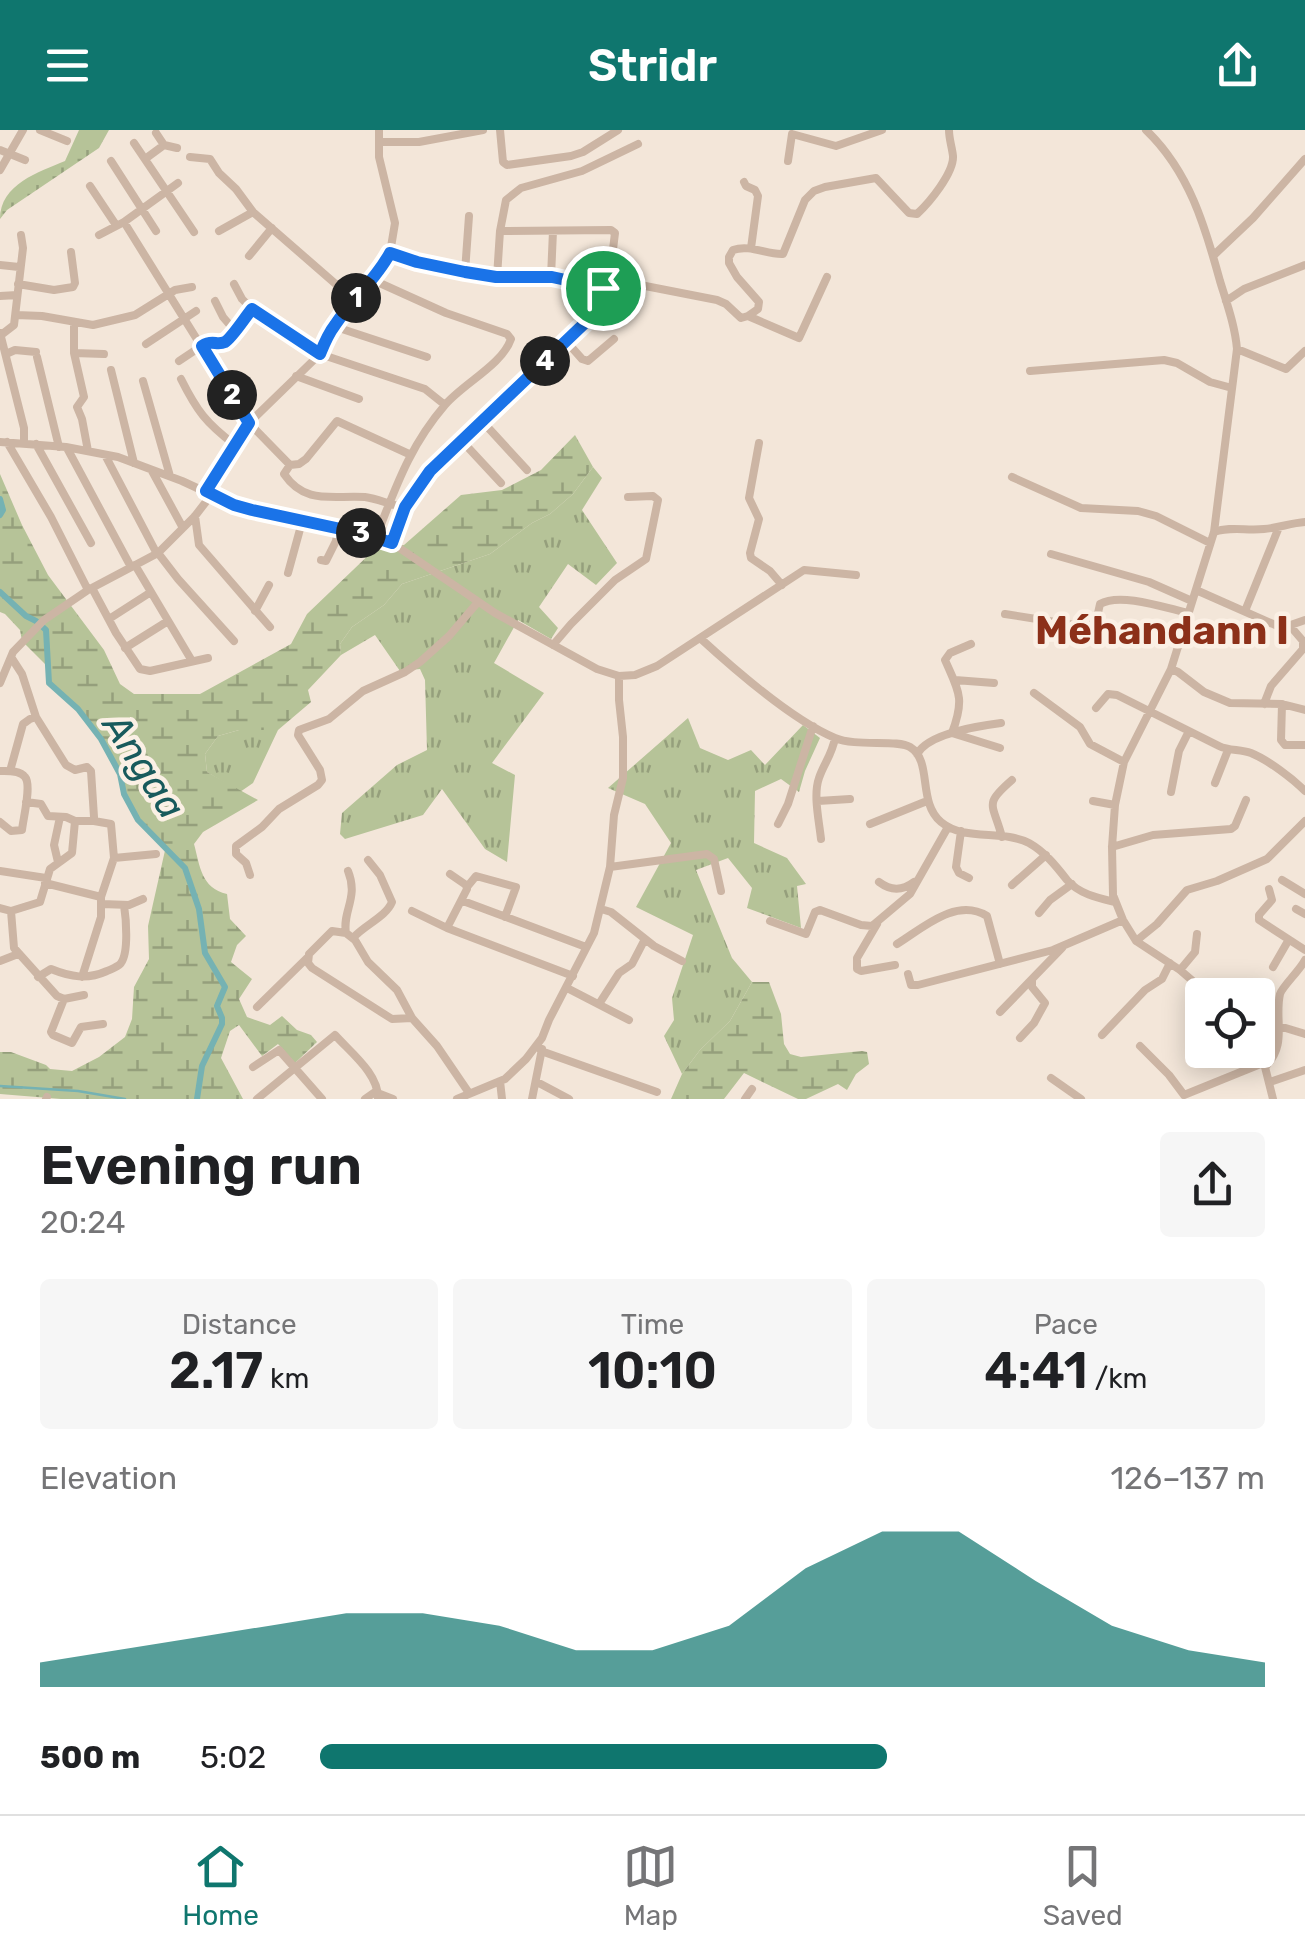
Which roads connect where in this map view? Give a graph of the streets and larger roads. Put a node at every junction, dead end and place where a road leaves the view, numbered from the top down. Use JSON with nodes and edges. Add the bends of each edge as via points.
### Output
{"nodes":[{"id":1,"x":23,"y":130,"type":"edge"},
{"id":2,"x":40,"y":130,"type":"edge"},
{"id":3,"x":379,"y":130,"type":"edge"},
{"id":4,"x":478,"y":130,"type":"edge"},
{"id":5,"x":500,"y":130,"type":"edge"},
{"id":6,"x":618,"y":130,"type":"edge"},
{"id":7,"x":882,"y":130,"type":"edge"},
{"id":8,"x":949,"y":130,"type":"edge"},
{"id":9,"x":1146,"y":130,"type":"edge"},
{"id":10,"x":156,"y":133,"type":"dead end"},
{"id":11,"x":436,"y":135,"type":"edge"},
{"id":12,"x":67,"y":141,"type":"dead end"},
{"id":13,"x":379,"y":142,"type":"junction"},
{"id":14,"x":134,"y":143,"type":"dead end"},
{"id":15,"x":638,"y":144,"type":"dead end"},
{"id":16,"x":164,"y":146,"type":"junction"},
{"id":17,"x":178,"y":148,"type":"dead end"},
{"id":18,"x":0,"y":150,"type":"edge"},
{"id":19,"x":10,"y":155,"type":"junction"},
{"id":20,"x":190,"y":157,"type":"dead end"},
{"id":21,"x":145,"y":159,"type":"junction"},
{"id":22,"x":1305,"y":159,"type":"edge"},
{"id":23,"x":24,"y":160,"type":"dead end"},
{"id":24,"x":111,"y":161,"type":"dead end"},
{"id":25,"x":788,"y":161,"type":"dead end"},
{"id":26,"x":0,"y":170,"type":"edge"},
{"id":27,"x":744,"y":182,"type":"dead end"},
{"id":28,"x":178,"y":183,"type":"dead end"},
{"id":29,"x":90,"y":186,"type":"dead end"},
{"id":30,"x":166,"y":191,"type":"junction"},
{"id":31,"x":142,"y":210,"type":"junction"},
{"id":32,"x":253,"y":212,"type":"junction"},
{"id":33,"x":469,"y":216,"type":"dead end"},
{"id":34,"x":120,"y":223,"type":"junction"},
{"id":35,"x":272,"y":228,"type":"junction"},
{"id":36,"x":156,"y":231,"type":"dead end"},
{"id":37,"x":218,"y":231,"type":"dead end"},
{"id":38,"x":500,"y":231,"type":"junction"},
{"id":39,"x":553,"y":231,"type":"junction"},
{"id":40,"x":194,"y":232,"type":"dead end"},
{"id":41,"x":21,"y":235,"type":"dead end"},
{"id":42,"x":100,"y":236,"type":"dead end"},
{"id":43,"x":751,"y":248,"type":"junction"},
{"id":44,"x":71,"y":252,"type":"dead end"},
{"id":45,"x":390,"y":253,"type":"junction"},
{"id":46,"x":249,"y":256,"type":"dead end"},
{"id":47,"x":1213,"y":256,"type":"junction"},
{"id":48,"x":1305,"y":264,"type":"edge"},
{"id":49,"x":0,"y":265,"type":"edge"},
{"id":50,"x":20,"y":267,"type":"junction"},
{"id":51,"x":465,"y":272,"type":"junction"},
{"id":52,"x":496,"y":277,"type":"junction"},
{"id":53,"x":552,"y":277,"type":"junction"},
{"id":54,"x":827,"y":277,"type":"dead end"},
{"id":55,"x":373,"y":280,"type":"junction"},
{"id":56,"x":18,"y":284,"type":"junction"},
{"id":57,"x":234,"y":284,"type":"dead end"},
{"id":58,"x":606,"y":285,"type":"junction"},
{"id":59,"x":192,"y":286,"type":"dead end"},
{"id":60,"x":168,"y":294,"type":"junction"},
{"id":61,"x":0,"y":296,"type":"edge"},
{"id":62,"x":17,"y":296,"type":"junction"},
{"id":63,"x":354,"y":300,"type":"junction"},
{"id":64,"x":1226,"y":300,"type":"junction"},
{"id":65,"x":214,"y":301,"type":"dead end"},
{"id":66,"x":252,"y":309,"type":"junction"},
{"id":67,"x":196,"y":311,"type":"dead end"},
{"id":68,"x":16,"y":315,"type":"junction"},
{"id":69,"x":748,"y":316,"type":"junction"},
{"id":70,"x":184,"y":319,"type":"junction"},
{"id":71,"x":74,"y":322,"type":"junction"},
{"id":72,"x":335,"y":324,"type":"junction"},
{"id":73,"x":235,"y":330,"type":"junction"},
{"id":74,"x":0,"y":334,"type":"edge"},
{"id":75,"x":614,"y":339,"type":"dead end"},
{"id":76,"x":566,"y":341,"type":"junction"},
{"id":77,"x":146,"y":344,"type":"dead end"},
{"id":78,"x":202,"y":346,"type":"junction"},
{"id":79,"x":1237,"y":349,"type":"junction"},
{"id":80,"x":1305,"y":351,"type":"edge"},
{"id":81,"x":74,"y":353,"type":"junction"},
{"id":82,"x":6,"y":354,"type":"junction"},
{"id":83,"x":104,"y":354,"type":"dead end"},
{"id":84,"x":320,"y":354,"type":"junction"},
{"id":85,"x":427,"y":357,"type":"dead end"},
{"id":86,"x":179,"y":362,"type":"dead end"},
{"id":87,"x":111,"y":370,"type":"dead end"},
{"id":88,"x":1030,"y":371,"type":"dead end"},
{"id":89,"x":296,"y":376,"type":"junction"},
{"id":90,"x":181,"y":379,"type":"dead end"},
{"id":91,"x":143,"y":382,"type":"dead end"},
{"id":92,"x":1232,"y":388,"type":"junction"},
{"id":93,"x":359,"y":399,"type":"dead end"},
{"id":94,"x":445,"y":404,"type":"junction"},
{"id":95,"x":482,"y":421,"type":"junction"},
{"id":96,"x":249,"y":423,"type":"junction"},
{"id":97,"x":462,"y":441,"type":"junction"},
{"id":98,"x":3,"y":442,"type":"edge"},
{"id":99,"x":24,"y":443,"type":"junction"},
{"id":100,"x":759,"y":443,"type":"dead end"},
{"id":101,"x":36,"y":444,"type":"junction"},
{"id":102,"x":235,"y":445,"type":"junction"},
{"id":103,"x":63,"y":447,"type":"junction"},
{"id":104,"x":88,"y":450,"type":"junction"},
{"id":105,"x":409,"y":454,"type":"junction"},
{"id":106,"x":104,"y":455,"type":"junction"},
{"id":107,"x":134,"y":463,"type":"junction"},
{"id":108,"x":290,"y":465,"type":"junction"},
{"id":109,"x":151,"y":469,"type":"junction"},
{"id":110,"x":527,"y":470,"type":"dead end"},
{"id":111,"x":170,"y":476,"type":"junction"},
{"id":112,"x":1012,"y":478,"type":"dead end"},
{"id":113,"x":501,"y":482,"type":"dead end"},
{"id":114,"x":209,"y":493,"type":"junction"},
{"id":115,"x":628,"y":498,"type":"dead end"},
{"id":116,"x":389,"y":504,"type":"junction"},
{"id":117,"x":405,"y":507,"type":"junction"},
{"id":118,"x":196,"y":516,"type":"junction"},
{"id":119,"x":302,"y":522,"type":"junction"},
{"id":120,"x":1305,"y":522,"type":"edge"},
{"id":121,"x":1279,"y":527,"type":"junction"},
{"id":122,"x":183,"y":528,"type":"junction"},
{"id":123,"x":338,"y":528,"type":"junction"},
{"id":124,"x":1214,"y":532,"type":"junction"},
{"id":125,"x":376,"y":537,"type":"junction"},
{"id":126,"x":90,"y":543,"type":"dead end"},
{"id":127,"x":392,"y":543,"type":"junction"},
{"id":128,"x":1210,"y":543,"type":"junction"},
{"id":129,"x":158,"y":553,"type":"junction"},
{"id":130,"x":1051,"y":554,"type":"dead end"},
{"id":131,"x":321,"y":560,"type":"dead end"},
{"id":132,"x":133,"y":566,"type":"junction"},
{"id":133,"x":288,"y":573,"type":"dead end"},
{"id":134,"x":856,"y":576,"type":"dead end"},
{"id":135,"x":782,"y":585,"type":"junction"},
{"id":136,"x":270,"y":586,"type":"dead end"},
{"id":137,"x":90,"y":589,"type":"junction"},
{"id":138,"x":1196,"y":590,"type":"junction"},
{"id":139,"x":151,"y":592,"type":"junction"},
{"id":140,"x":1192,"y":601,"type":"junction"},
{"id":141,"x":478,"y":602,"type":"junction"},
{"id":142,"x":255,"y":611,"type":"junction"},
{"id":143,"x":1244,"y":612,"type":"junction"},
{"id":144,"x":1188,"y":613,"type":"junction"},
{"id":145,"x":1005,"y":614,"type":"dead end"},
{"id":146,"x":109,"y":620,"type":"junction"},
{"id":147,"x":1305,"y":620,"type":"edge"},
{"id":148,"x":168,"y":621,"type":"junction"},
{"id":149,"x":270,"y":627,"type":"dead end"},
{"id":150,"x":1291,"y":627,"type":"junction"},
{"id":151,"x":700,"y":638,"type":"junction"},
{"id":152,"x":234,"y":641,"type":"dead end"},
{"id":153,"x":971,"y":644,"type":"dead end"},
{"id":154,"x":553,"y":646,"type":"junction"},
{"id":155,"x":125,"y":648,"type":"junction"},
{"id":156,"x":11,"y":657,"type":"junction"},
{"id":157,"x":208,"y":658,"type":"dead end"},
{"id":158,"x":192,"y":662,"type":"junction"},
{"id":159,"x":1171,"y":669,"type":"junction"},
{"id":160,"x":619,"y":676,"type":"junction"},
{"id":161,"x":956,"y":680,"type":"junction"},
{"id":162,"x":0,"y":684,"type":"edge"},
{"id":163,"x":994,"y":684,"type":"dead end"},
{"id":164,"x":1034,"y":692,"type":"dead end"},
{"id":165,"x":1264,"y":704,"type":"junction"},
{"id":166,"x":1282,"y":704,"type":"junction"},
{"id":167,"x":1096,"y":708,"type":"dead end"},
{"id":168,"x":1305,"y":710,"type":"edge"},
{"id":169,"x":1150,"y":713,"type":"junction"},
{"id":170,"x":36,"y":718,"type":"junction"},
{"id":171,"x":1001,"y":723,"type":"dead end"},
{"id":172,"x":813,"y":726,"type":"junction"},
{"id":173,"x":952,"y":733,"type":"junction"},
{"id":174,"x":1188,"y":733,"type":"junction"},
{"id":175,"x":836,"y":738,"type":"junction"},
{"id":176,"x":1305,"y":746,"type":"edge"},
{"id":177,"x":1000,"y":748,"type":"dead end"},
{"id":178,"x":1228,"y":750,"type":"junction"},
{"id":179,"x":917,"y":754,"type":"junction"},
{"id":180,"x":1124,"y":762,"type":"junction"},
{"id":181,"x":5,"y":771,"type":"edge"},
{"id":182,"x":1012,"y":780,"type":"dead end"},
{"id":183,"x":1215,"y":784,"type":"dead end"},
{"id":184,"x":1305,"y":791,"type":"edge"},
{"id":185,"x":1171,"y":792,"type":"dead end"},
{"id":186,"x":850,"y":799,"type":"dead end"},
{"id":187,"x":1093,"y":800,"type":"dead end"},
{"id":188,"x":1246,"y":800,"type":"dead end"},
{"id":189,"x":26,"y":802,"type":"junction"},
{"id":190,"x":818,"y":802,"type":"junction"},
{"id":191,"x":927,"y":802,"type":"junction"},
{"id":192,"x":1115,"y":805,"type":"junction"},
{"id":193,"x":60,"y":817,"type":"junction"},
{"id":194,"x":75,"y":821,"type":"junction"},
{"id":195,"x":1305,"y":821,"type":"edge"},
{"id":196,"x":0,"y":822,"type":"edge"},
{"id":197,"x":94,"y":822,"type":"junction"},
{"id":198,"x":778,"y":824,"type":"dead end"},
{"id":199,"x":870,"y":824,"type":"dead end"},
{"id":200,"x":948,"y":827,"type":"junction"},
{"id":201,"x":960,"y":832,"type":"junction"},
{"id":202,"x":1002,"y":836,"type":"junction"},
{"id":203,"x":821,"y":838,"type":"dead end"},
{"id":204,"x":1112,"y":847,"type":"junction"},
{"id":205,"x":156,"y":854,"type":"dead end"},
{"id":206,"x":1046,"y":856,"type":"junction"},
{"id":207,"x":114,"y":858,"type":"junction"},
{"id":208,"x":368,"y":860,"type":"dead end"},
{"id":209,"x":58,"y":862,"type":"junction"},
{"id":210,"x":610,"y":868,"type":"junction"},
{"id":211,"x":0,"y":871,"type":"edge"},
{"id":212,"x":348,"y":871,"type":"dead end"},
{"id":213,"x":450,"y":874,"type":"dead end"},
{"id":214,"x":250,"y":875,"type":"dead end"},
{"id":215,"x":969,"y":878,"type":"dead end"},
{"id":216,"x":918,"y":879,"type":"junction"},
{"id":217,"x":45,"y":880,"type":"junction"},
{"id":218,"x":1282,"y":880,"type":"dead end"},
{"id":219,"x":879,"y":882,"type":"dead end"},
{"id":220,"x":1012,"y":884,"type":"dead end"},
{"id":221,"x":1072,"y":884,"type":"junction"},
{"id":222,"x":468,"y":887,"type":"junction"},
{"id":223,"x":1269,"y":889,"type":"dead end"},
{"id":224,"x":721,"y":891,"type":"dead end"},
{"id":225,"x":1305,"y":894,"type":"edge"},
{"id":226,"x":142,"y":900,"type":"dead end"},
{"id":227,"x":102,"y":901,"type":"junction"},
{"id":228,"x":463,"y":901,"type":"junction"},
{"id":229,"x":1115,"y":902,"type":"junction"},
{"id":230,"x":124,"y":905,"type":"junction"},
{"id":231,"x":0,"y":908,"type":"edge"},
{"id":232,"x":601,"y":909,"type":"junction"},
{"id":233,"x":11,"y":911,"type":"junction"},
{"id":234,"x":412,"y":911,"type":"dead end"},
{"id":235,"x":1040,"y":913,"type":"dead end"},
{"id":236,"x":506,"y":918,"type":"junction"},
{"id":237,"x":1123,"y":920,"type":"junction"},
{"id":238,"x":770,"y":921,"type":"dead end"},
{"id":239,"x":877,"y":924,"type":"junction"},
{"id":240,"x":447,"y":928,"type":"junction"},
{"id":241,"x":1197,"y":934,"type":"dead end"},
{"id":242,"x":350,"y":936,"type":"junction"},
{"id":243,"x":645,"y":940,"type":"junction"},
{"id":244,"x":1288,"y":940,"type":"junction"},
{"id":245,"x":1136,"y":941,"type":"junction"},
{"id":246,"x":897,"y":944,"type":"dead end"},
{"id":247,"x":1064,"y":945,"type":"junction"},
{"id":248,"x":586,"y":947,"type":"junction"},
{"id":249,"x":1305,"y":950,"type":"edge"},
{"id":250,"x":18,"y":954,"type":"junction"},
{"id":251,"x":308,"y":958,"type":"junction"},
{"id":252,"x":1305,"y":960,"type":"edge"},
{"id":253,"x":0,"y":961,"type":"edge"},
{"id":254,"x":682,"y":961,"type":"dead end"},
{"id":255,"x":1000,"y":964,"type":"junction"},
{"id":256,"x":1170,"y":964,"type":"junction"},
{"id":257,"x":895,"y":965,"type":"dead end"},
{"id":258,"x":1273,"y":967,"type":"dead end"},
{"id":259,"x":1180,"y":970,"type":"junction"},
{"id":260,"x":908,"y":974,"type":"dead end"},
{"id":261,"x":573,"y":976,"type":"junction"},
{"id":262,"x":38,"y":977,"type":"junction"},
{"id":263,"x":82,"y":977,"type":"junction"},
{"id":264,"x":1190,"y":978,"type":"edge"},
{"id":265,"x":1032,"y":980,"type":"junction"},
{"id":266,"x":568,"y":988,"type":"junction"},
{"id":267,"x":84,"y":995,"type":"dead end"},
{"id":268,"x":64,"y":999,"type":"junction"},
{"id":269,"x":599,"y":1004,"type":"junction"},
{"id":270,"x":257,"y":1008,"type":"dead end"},
{"id":271,"x":1000,"y":1012,"type":"dead end"},
{"id":272,"x":412,"y":1018,"type":"junction"},
{"id":273,"x":629,"y":1020,"type":"dead end"},
{"id":274,"x":103,"y":1024,"type":"dead end"},
{"id":275,"x":1279,"y":1026,"type":"junction"},
{"id":276,"x":1305,"y":1034,"type":"edge"},
{"id":277,"x":1102,"y":1035,"type":"dead end"},
{"id":278,"x":542,"y":1038,"type":"junction"},
{"id":279,"x":1020,"y":1038,"type":"dead end"},
{"id":280,"x":1140,"y":1046,"type":"dead end"},
{"id":281,"x":542,"y":1051,"type":"junction"},
{"id":282,"x":1275,"y":1056,"type":"edge"},
{"id":283,"x":253,"y":1067,"type":"dead end"},
{"id":284,"x":295,"y":1067,"type":"junction"},
{"id":285,"x":1256,"y":1068,"type":"edge"},
{"id":286,"x":1265,"y":1068,"type":"edge"},
{"id":287,"x":1305,"y":1070,"type":"edge"},
{"id":288,"x":1051,"y":1078,"type":"dead end"},
{"id":289,"x":500,"y":1081,"type":"junction"},
{"id":290,"x":536,"y":1082,"type":"junction"},
{"id":291,"x":1270,"y":1082,"type":"junction"},
{"id":292,"x":634,"y":1084,"type":"junction"},
{"id":293,"x":752,"y":1089,"type":"dead end"},
{"id":294,"x":657,"y":1092,"type":"dead end"},
{"id":295,"x":470,"y":1093,"type":"junction"},
{"id":296,"x":379,"y":1096,"type":"edge"},
{"id":297,"x":1183,"y":1097,"type":"edge"},
{"id":298,"x":566,"y":1098,"type":"edge"},
{"id":299,"x":258,"y":1099,"type":"edge"},
{"id":300,"x":322,"y":1099,"type":"edge"},
{"id":301,"x":364,"y":1099,"type":"edge"},
{"id":302,"x":393,"y":1099,"type":"edge"},
{"id":303,"x":458,"y":1099,"type":"edge"},
{"id":304,"x":502,"y":1099,"type":"edge"},
{"id":305,"x":532,"y":1099,"type":"edge"},
{"id":306,"x":630,"y":1099,"type":"edge"},
{"id":307,"x":745,"y":1099,"type":"edge"},
{"id":308,"x":1081,"y":1099,"type":"edge"},
{"id":309,"x":1273,"y":1099,"type":"edge"}],
"edges":[{"from":1,"to":19,"type":"street"},
{"from":2,"to":12,"type":"street"},
{"from":3,"to":13,"type":"street"},
{"from":4,"to":11,"type":"street"},
{"from":5,"to":6,"type":"street","via":[[507,165],[571,156]]},
{"from":7,"to":25,"type":"street","via":[[836,146],[791,134]]},
{"from":8,"to":43,"type":"street","via":[[952,166],[916,214],[876,178],[824,187],[805,200],[784,254]]},
{"from":9,"to":47,"type":"street","via":[[1190,191]]},
{"from":10,"to":16,"type":"street"},
{"from":11,"to":13,"type":"street"},
{"from":13,"to":45,"type":"street","via":[[394,223]]},
{"from":14,"to":21,"type":"street"},
{"from":15,"to":38,"type":"street","via":[[582,171],[521,188],[506,200]]},
{"from":16,"to":17,"type":"street"},
{"from":16,"to":21,"type":"street"},
{"from":18,"to":19,"type":"street"},
{"from":19,"to":23,"type":"street"},
{"from":19,"to":26,"type":"street"},
{"from":20,"to":32,"type":"street","via":[[210,159]]},
{"from":21,"to":30,"type":"street"},
{"from":22,"to":47,"type":"street"},
{"from":24,"to":31,"type":"street"},
{"from":27,"to":43,"type":"street","via":[[758,196]]},
{"from":28,"to":30,"type":"street"},
{"from":29,"to":34,"type":"street"},
{"from":30,"to":31,"type":"street"},
{"from":30,"to":40,"type":"street"},
{"from":31,"to":34,"type":"street"},
{"from":31,"to":36,"type":"street"},
{"from":32,"to":35,"type":"street"},
{"from":32,"to":37,"type":"street"},
{"from":33,"to":51,"type":"street"},
{"from":34,"to":42,"type":"street"},
{"from":34,"to":60,"type":"street"},
{"from":35,"to":46,"type":"street"},
{"from":35,"to":63,"type":"street"},
{"from":38,"to":39,"type":"street"},
{"from":38,"to":52,"type":"street"},
{"from":39,"to":53,"type":"street"},
{"from":39,"to":58,"type":"street","via":[[615,233]]},
{"from":41,"to":50,"type":"street"},
{"from":43,"to":69,"type":"street","via":[[738,248],[729,258],[760,302]]},
{"from":44,"to":56,"type":"street","via":[[74,288]]},
{"from":45,"to":51,"type":"street"},
{"from":45,"to":55,"type":"street"},
{"from":47,"to":64,"type":"street"},
{"from":48,"to":64,"type":"street"},
{"from":49,"to":50,"type":"street"},
{"from":50,"to":56,"type":"street"},
{"from":51,"to":52,"type":"street"},
{"from":52,"to":53,"type":"street"},
{"from":53,"to":58,"type":"street"},
{"from":54,"to":69,"type":"street","via":[[799,338]]},
{"from":55,"to":63,"type":"street"},
{"from":55,"to":94,"type":"street","via":[[510,336],[506,352]]},
{"from":56,"to":62,"type":"street"},
{"from":57,"to":66,"type":"street"},
{"from":58,"to":69,"type":"street","via":[[630,283],[717,300],[740,318]]},
{"from":58,"to":76,"type":"street","via":[[592,316]]},
{"from":59,"to":60,"type":"street"},
{"from":60,"to":70,"type":"street"},
{"from":60,"to":71,"type":"street","via":[[135,315],[94,325]]},
{"from":61,"to":62,"type":"street"},
{"from":62,"to":68,"type":"street"},
{"from":63,"to":72,"type":"street"},
{"from":64,"to":79,"type":"street"},
{"from":65,"to":73,"type":"street"},
{"from":66,"to":73,"type":"street"},
{"from":66,"to":84,"type":"street"},
{"from":67,"to":70,"type":"street"},
{"from":68,"to":71,"type":"street"},
{"from":68,"to":74,"type":"street","via":[[13,327]]},
{"from":70,"to":77,"type":"street"},
{"from":70,"to":78,"type":"street"},
{"from":71,"to":81,"type":"street"},
{"from":72,"to":84,"type":"street"},
{"from":72,"to":85,"type":"street"},
{"from":73,"to":78,"type":"street","via":[[224,342]]},
{"from":74,"to":82,"type":"street"},
{"from":75,"to":76,"type":"street","via":[[588,361]]},
{"from":76,"to":95,"type":"street"},
{"from":78,"to":86,"type":"street"},
{"from":78,"to":96,"type":"street"},
{"from":79,"to":80,"type":"street","via":[[1286,369]]},
{"from":79,"to":92,"type":"street"},
{"from":81,"to":83,"type":"street"},
{"from":81,"to":104,"type":"street"},
{"from":82,"to":99,"type":"street"},
{"from":82,"to":103,"type":"street","via":[[36,354]]},
{"from":84,"to":89,"type":"street"},
{"from":84,"to":94,"type":"street","via":[[425,389]]},
{"from":87,"to":107,"type":"street"},
{"from":88,"to":92,"type":"street","via":[[1164,360]]},
{"from":89,"to":93,"type":"street"},
{"from":89,"to":96,"type":"street"},
{"from":90,"to":102,"type":"street","via":[[205,421]]},
{"from":91,"to":111,"type":"street"},
{"from":92,"to":124,"type":"street"},
{"from":94,"to":105,"type":"street"},
{"from":95,"to":97,"type":"street"},
{"from":95,"to":110,"type":"street"},
{"from":96,"to":102,"type":"street"},
{"from":96,"to":108,"type":"street"},
{"from":97,"to":113,"type":"street"},
{"from":97,"to":117,"type":"street"},
{"from":98,"to":99,"type":"street"},
{"from":98,"to":137,"type":"street"},
{"from":99,"to":101,"type":"street"},
{"from":100,"to":135,"type":"street","via":[[749,498],[759,519],[751,558]]},
{"from":101,"to":103,"type":"street"},
{"from":101,"to":126,"type":"street"},
{"from":102,"to":114,"type":"street"},
{"from":103,"to":104,"type":"street"},
{"from":103,"to":132,"type":"street"},
{"from":104,"to":106,"type":"street"},
{"from":105,"to":108,"type":"street","via":[[337,421],[306,459]]},
{"from":105,"to":116,"type":"street"},
{"from":106,"to":107,"type":"street"},
{"from":106,"to":129,"type":"street"},
{"from":107,"to":109,"type":"street"},
{"from":108,"to":116,"type":"street","via":[[284,476],[302,493]]},
{"from":109,"to":111,"type":"street"},
{"from":109,"to":122,"type":"street"},
{"from":111,"to":114,"type":"street"},
{"from":112,"to":128,"type":"street","via":[[1080,508],[1156,516]]},
{"from":114,"to":118,"type":"street"},
{"from":114,"to":119,"type":"street"},
{"from":115,"to":154,"type":"street","via":[[658,500],[646,560],[615,580]]},
{"from":116,"to":117,"type":"street"},
{"from":116,"to":125,"type":"street"},
{"from":117,"to":127,"type":"street"},
{"from":118,"to":122,"type":"street"},
{"from":118,"to":142,"type":"street","via":[[199,545]]},
{"from":119,"to":123,"type":"street"},
{"from":119,"to":133,"type":"street"},
{"from":120,"to":121,"type":"street"},
{"from":121,"to":124,"type":"street"},
{"from":121,"to":143,"type":"street"},
{"from":122,"to":129,"type":"street"},
{"from":123,"to":125,"type":"street"},
{"from":123,"to":131,"type":"street","via":[[332,554]]},
{"from":124,"to":128,"type":"street"},
{"from":125,"to":127,"type":"street"},
{"from":127,"to":141,"type":"street"},
{"from":128,"to":138,"type":"street"},
{"from":129,"to":132,"type":"street"},
{"from":129,"to":152,"type":"street"},
{"from":130,"to":140,"type":"street"},
{"from":132,"to":137,"type":"street"},
{"from":132,"to":139,"type":"street"},
{"from":134,"to":135,"type":"street","via":[[808,569]]},
{"from":135,"to":151,"type":"street"},
{"from":136,"to":142,"type":"street"},
{"from":137,"to":146,"type":"street"},
{"from":137,"to":156,"type":"street","via":[[42,623]]},
{"from":138,"to":140,"type":"street"},
{"from":138,"to":143,"type":"street"},
{"from":139,"to":146,"type":"street"},
{"from":139,"to":148,"type":"street"},
{"from":140,"to":144,"type":"street"},
{"from":141,"to":154,"type":"street"},
{"from":141,"to":214,"type":"street","via":[[420,662],[363,691],[329,719],[299,730],[322,780],[236,846]]},
{"from":142,"to":149,"type":"street"},
{"from":143,"to":150,"type":"street"},
{"from":144,"to":145,"type":"street","via":[[1112,599],[1100,604],[1096,622],[1087,627]]},
{"from":144,"to":159,"type":"street"},
{"from":146,"to":155,"type":"street"},
{"from":147,"to":150,"type":"street"},
{"from":148,"to":155,"type":"street"},
{"from":148,"to":158,"type":"street"},
{"from":150,"to":165,"type":"street","via":[[1302,649]]},
{"from":151,"to":160,"type":"street","via":[[657,666]]},
{"from":151,"to":172,"type":"street"},
{"from":153,"to":161,"type":"street","via":[[945,660]]},
{"from":154,"to":160,"type":"street"},
{"from":155,"to":158,"type":"street","via":[[144,670]]},
{"from":156,"to":162,"type":"street"},
{"from":156,"to":170,"type":"street"},
{"from":157,"to":158,"type":"street"},
{"from":159,"to":165,"type":"street","via":[[1230,702]]},
{"from":159,"to":169,"type":"street"},
{"from":160,"to":210,"type":"street","via":[[623,778]]},
{"from":161,"to":163,"type":"street"},
{"from":161,"to":173,"type":"street","via":[[960,706]]},
{"from":164,"to":180,"type":"street","via":[[1080,727],[1090,744]]},
{"from":165,"to":166,"type":"street"},
{"from":166,"to":168,"type":"street"},
{"from":166,"to":176,"type":"street","via":[[1284,746]]},
{"from":167,"to":169,"type":"street","via":[[1112,693]]},
{"from":169,"to":174,"type":"street"},
{"from":169,"to":180,"type":"street"},
{"from":170,"to":181,"type":"street","via":[[23,724]]},
{"from":170,"to":197,"type":"street","via":[[66,765],[91,771]]},
{"from":171,"to":173,"type":"street"},
{"from":172,"to":175,"type":"street"},
{"from":172,"to":198,"type":"street"},
{"from":173,"to":177,"type":"street"},
{"from":173,"to":179,"type":"street"},
{"from":174,"to":178,"type":"street"},
{"from":174,"to":185,"type":"street"},
{"from":175,"to":179,"type":"street","via":[[906,745]]},
{"from":175,"to":190,"type":"street","via":[[819,778]]},
{"from":178,"to":183,"type":"street"},
{"from":178,"to":184,"type":"street","via":[[1254,755]]},
{"from":179,"to":191,"type":"street"},
{"from":180,"to":192,"type":"street"},
{"from":181,"to":189,"type":"street","via":[[26,778]]},
{"from":182,"to":202,"type":"street","via":[[992,802]]},
{"from":186,"to":190,"type":"street"},
{"from":187,"to":192,"type":"street"},
{"from":188,"to":204,"type":"street","via":[[1231,829],[1153,835]]},
{"from":189,"to":193,"type":"street"},
{"from":189,"to":196,"type":"street","via":[[20,831]]},
{"from":190,"to":203,"type":"street"},
{"from":191,"to":199,"type":"street"},
{"from":191,"to":200,"type":"street"},
{"from":192,"to":204,"type":"street"},
{"from":193,"to":194,"type":"street"},
{"from":193,"to":209,"type":"street"},
{"from":194,"to":197,"type":"street"},
{"from":194,"to":209,"type":"street","via":[[72,853]]},
{"from":195,"to":245,"type":"street","via":[[1267,859],[1187,890]]},
{"from":197,"to":207,"type":"street","via":[[110,824]]},
{"from":200,"to":201,"type":"street"},
{"from":200,"to":216,"type":"street"},
{"from":201,"to":202,"type":"street"},
{"from":201,"to":215,"type":"street","via":[[956,867]]},
{"from":202,"to":206,"type":"street"},
{"from":204,"to":229,"type":"street"},
{"from":205,"to":207,"type":"street"},
{"from":206,"to":220,"type":"street"},
{"from":206,"to":221,"type":"street"},
{"from":207,"to":227,"type":"street"},
{"from":208,"to":242,"type":"street","via":[[392,902]]},
{"from":209,"to":217,"type":"street"},
{"from":210,"to":224,"type":"street","via":[[707,854]]},
{"from":210,"to":232,"type":"street"},
{"from":211,"to":217,"type":"street"},
{"from":212,"to":242,"type":"street","via":[[354,884],[344,924]]},
{"from":213,"to":222,"type":"street"},
{"from":216,"to":219,"type":"street","via":[[899,889]]},
{"from":216,"to":239,"type":"street"},
{"from":217,"to":227,"type":"street"},
{"from":217,"to":233,"type":"street","via":[[40,902]]},
{"from":218,"to":225,"type":"street"},
{"from":221,"to":229,"type":"street"},
{"from":221,"to":235,"type":"street"},
{"from":222,"to":228,"type":"street"},
{"from":222,"to":236,"type":"street","via":[[476,876],[516,887]]},
{"from":223,"to":244,"type":"street","via":[[1272,900],[1259,920]]},
{"from":226,"to":230,"type":"street"},
{"from":227,"to":230,"type":"street"},
{"from":227,"to":263,"type":"street"},
{"from":228,"to":236,"type":"street"},
{"from":228,"to":240,"type":"street"},
{"from":229,"to":237,"type":"street"},
{"from":230,"to":263,"type":"street","via":[[121,963]]},
{"from":231,"to":233,"type":"street"},
{"from":232,"to":243,"type":"street"},
{"from":232,"to":248,"type":"street"},
{"from":233,"to":250,"type":"street"},
{"from":234,"to":240,"type":"street"},
{"from":236,"to":248,"type":"street"},
{"from":237,"to":245,"type":"street"},
{"from":237,"to":247,"type":"street"},
{"from":238,"to":239,"type":"street","via":[[804,934],[820,910]]},
{"from":239,"to":257,"type":"street","via":[[857,969]]},
{"from":240,"to":261,"type":"street"},
{"from":241,"to":259,"type":"street"},
{"from":242,"to":251,"type":"street","via":[[328,934]]},
{"from":242,"to":272,"type":"street"},
{"from":243,"to":254,"type":"street"},
{"from":243,"to":269,"type":"street"},
{"from":244,"to":249,"type":"street"},
{"from":244,"to":258,"type":"street"},
{"from":245,"to":256,"type":"street"},
{"from":246,"to":255,"type":"street","via":[[956,910],[980,912],[987,916]]},
{"from":247,"to":255,"type":"street"},
{"from":247,"to":265,"type":"street"},
{"from":248,"to":261,"type":"street"},
{"from":250,"to":253,"type":"street"},
{"from":250,"to":262,"type":"street"},
{"from":251,"to":270,"type":"street"},
{"from":251,"to":272,"type":"street","via":[[312,968],[392,1020]]},
{"from":252,"to":275,"type":"street","via":[[1281,992]]},
{"from":255,"to":260,"type":"street","via":[[914,986]]},
{"from":256,"to":259,"type":"street"},
{"from":256,"to":277,"type":"street"},
{"from":259,"to":264,"type":"street"},
{"from":261,"to":266,"type":"street"},
{"from":262,"to":263,"type":"street","via":[[49,970]]},
{"from":262,"to":268,"type":"street"},
{"from":265,"to":271,"type":"street"},
{"from":265,"to":279,"type":"street","via":[[1045,1003]]},
{"from":266,"to":269,"type":"street"},
{"from":266,"to":278,"type":"street"},
{"from":267,"to":268,"type":"street"},
{"from":268,"to":274,"type":"street","via":[[53,1035],[72,1043],[81,1026]]},
{"from":269,"to":273,"type":"street"},
{"from":272,"to":295,"type":"street"},
{"from":275,"to":276,"type":"street"},
{"from":275,"to":282,"type":"street"},
{"from":278,"to":281,"type":"street"},
{"from":278,"to":289,"type":"street"},
{"from":280,"to":297,"type":"street"},
{"from":281,"to":290,"type":"street"},
{"from":281,"to":292,"type":"street"},
{"from":283,"to":284,"type":"street","via":[[277,1050]]},
{"from":284,"to":296,"type":"street","via":[[335,1035],[370,1072]]},
{"from":284,"to":299,"type":"street"},
{"from":284,"to":300,"type":"street"},
{"from":285,"to":297,"type":"street"},
{"from":286,"to":291,"type":"street"},
{"from":287,"to":291,"type":"street"},
{"from":288,"to":308,"type":"street"},
{"from":289,"to":295,"type":"street"},
{"from":289,"to":304,"type":"street"},
{"from":290,"to":298,"type":"street"},
{"from":290,"to":305,"type":"street"},
{"from":291,"to":309,"type":"street"},
{"from":292,"to":294,"type":"street"},
{"from":292,"to":306,"type":"street"},
{"from":293,"to":307,"type":"street"},
{"from":295,"to":303,"type":"street"},
{"from":296,"to":301,"type":"street","via":[[373,1092]]},
{"from":296,"to":302,"type":"street"}]}
